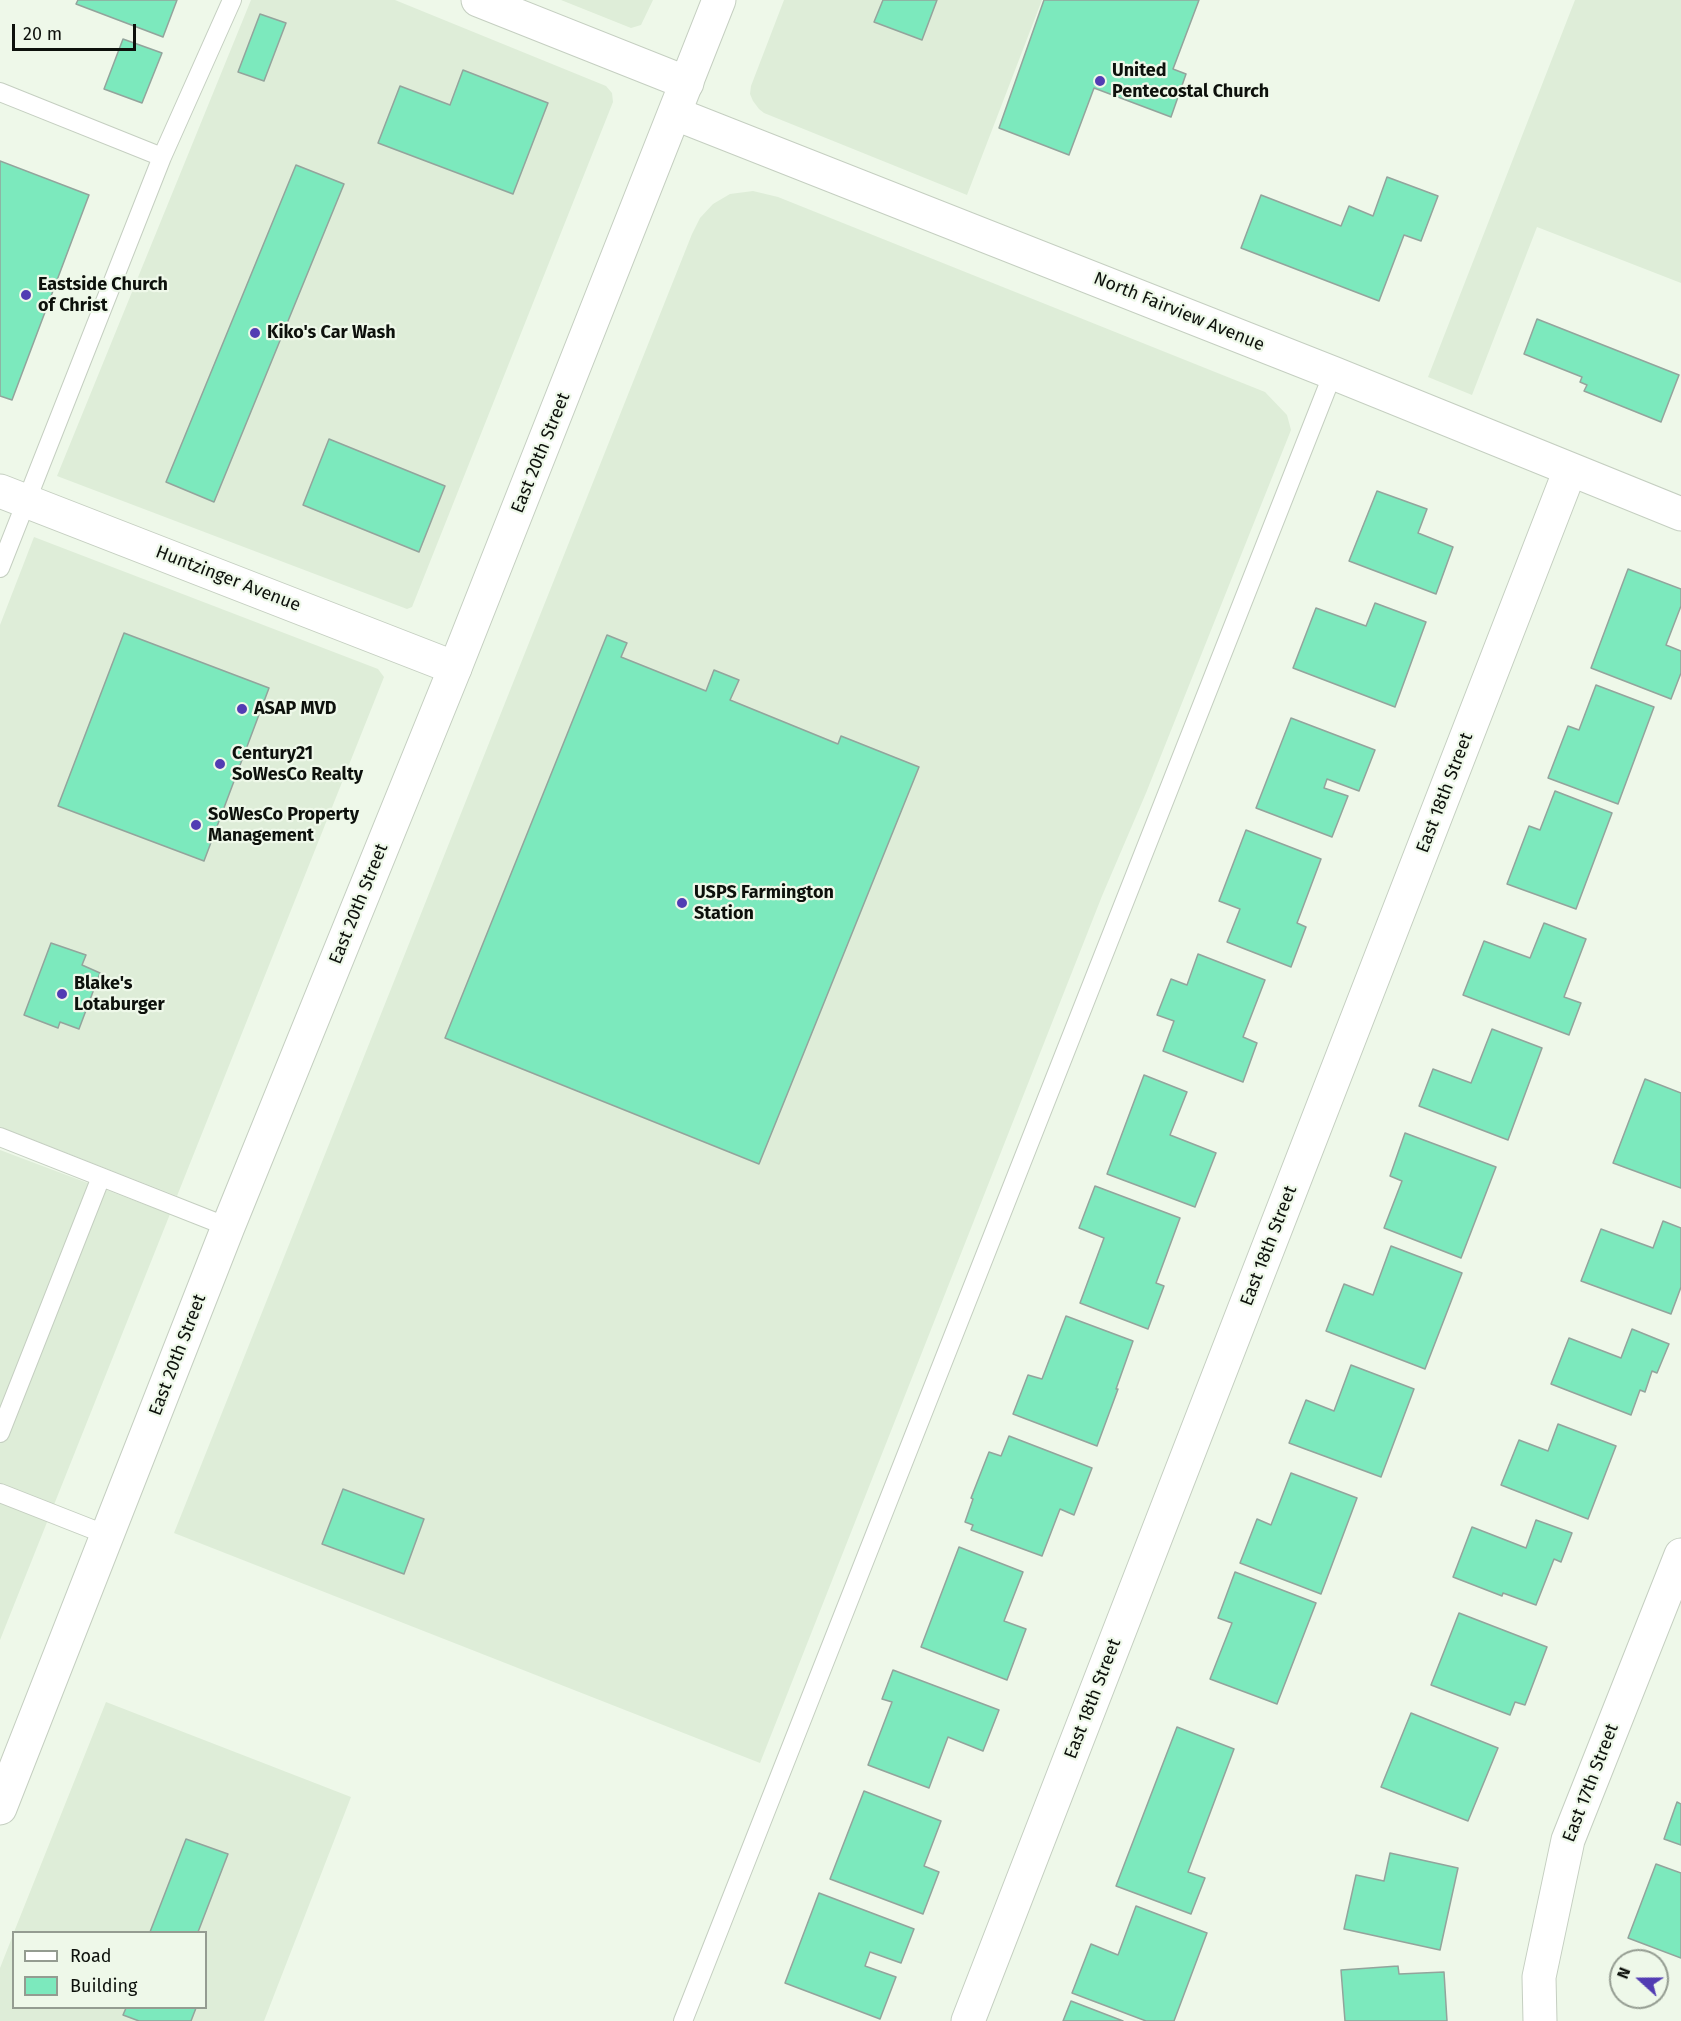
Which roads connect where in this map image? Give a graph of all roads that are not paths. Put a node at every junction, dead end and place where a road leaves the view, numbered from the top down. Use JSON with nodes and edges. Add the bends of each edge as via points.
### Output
{"nodes":[{"id":1,"x":232,"y":0,"type":"edge"},
{"id":2,"x":478,"y":0,"type":"edge"},
{"id":3,"x":719,"y":0,"type":"edge"},
{"id":4,"x":687,"y":83,"type":"junction"},
{"id":5,"x":0,"y":92,"type":"edge"},
{"id":6,"x":676,"y":114,"type":"junction"},
{"id":7,"x":162,"y":157,"type":"junction"},
{"id":8,"x":1333,"y":373,"type":"junction"},
{"id":9,"x":1570,"y":470,"type":"junction"},
{"id":10,"x":13,"y":496,"type":"edge"},
{"id":11,"x":1681,"y":514,"type":"edge"},
{"id":12,"x":0,"y":568,"type":"edge"},
{"id":13,"x":455,"y":668,"type":"junction"},
{"id":14,"x":0,"y":1137,"type":"edge"},
{"id":15,"x":101,"y":1177,"type":"junction"},
{"id":16,"x":228,"y":1227,"type":"junction"},
{"id":17,"x":0,"y":1433,"type":"edge"},
{"id":18,"x":0,"y":1493,"type":"edge"},
{"id":19,"x":107,"y":1536,"type":"junction"},
{"id":20,"x":1681,"y":1554,"type":"edge"},
{"id":21,"x":4,"y":1788,"type":"edge"},
{"id":22,"x":683,"y":2021,"type":"edge"},
{"id":23,"x":968,"y":2021,"type":"edge"},
{"id":24,"x":1540,"y":2021,"type":"edge"}],
"edges":[{"from":1,"to":7,"type":"lane"},
{"from":2,"to":4,"type":"street"},
{"from":3,"to":4,"type":"street","name":"East 20th Street"},
{"from":4,"to":6,"type":"street","name":"East 20th Street"},
{"from":5,"to":7,"type":"lane"},
{"from":6,"to":8,"type":"street","name":"North Fairview Avenue"},
{"from":6,"to":13,"type":"street","name":"East 20th Street"},
{"from":7,"to":10,"type":"lane"},
{"from":8,"to":9,"type":"street","name":"North Fairview Avenue"},
{"from":8,"to":22,"type":"lane"},
{"from":9,"to":11,"type":"street","name":"North Fairview Avenue"},
{"from":9,"to":23,"type":"street","name":"East 18th Street"},
{"from":10,"to":12,"type":"lane"},
{"from":10,"to":13,"type":"street","name":"Huntzinger Avenue"},
{"from":13,"to":16,"type":"street","name":"East 20th Street"},
{"from":14,"to":15,"type":"lane"},
{"from":15,"to":16,"type":"lane"},
{"from":15,"to":17,"type":"lane"},
{"from":16,"to":19,"type":"street","name":"East 20th Street"},
{"from":18,"to":19,"type":"lane"},
{"from":19,"to":21,"type":"street","name":"East 20th Street"},
{"from":20,"to":24,"type":"street","name":"East 17th Street","via":[[1568,1840],[1539,1977]]}]}
